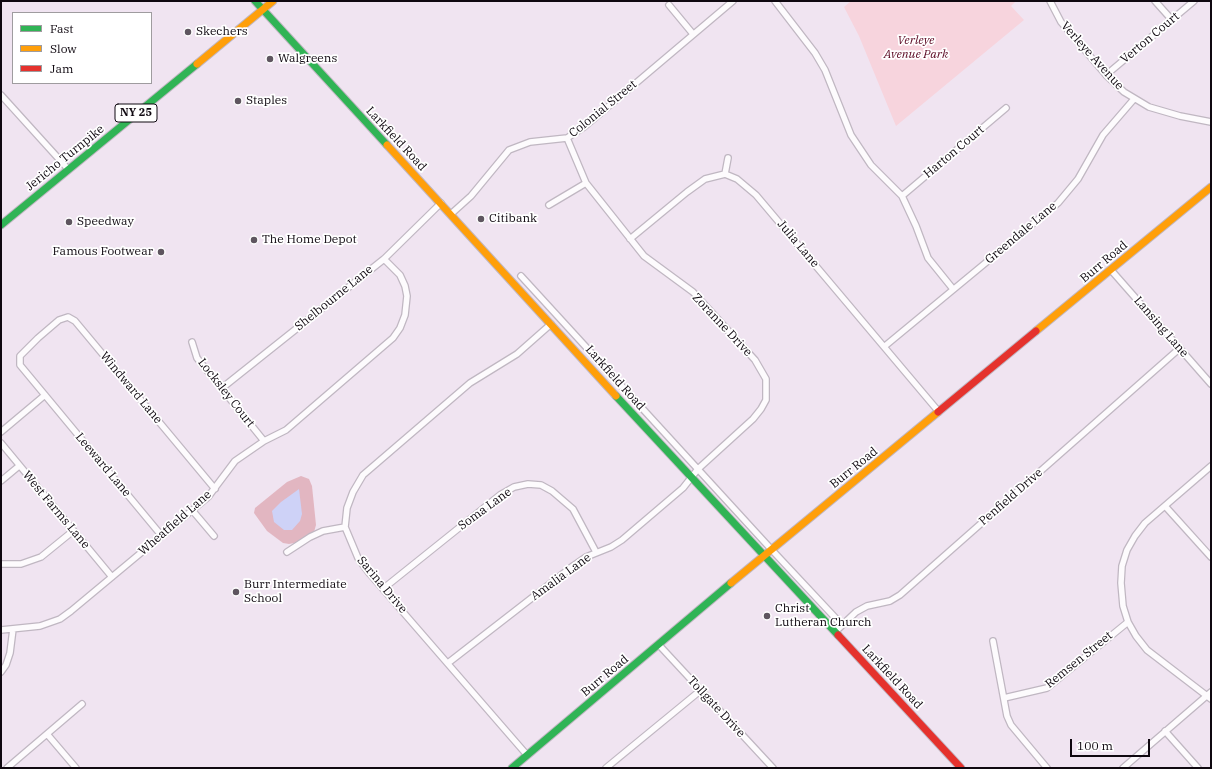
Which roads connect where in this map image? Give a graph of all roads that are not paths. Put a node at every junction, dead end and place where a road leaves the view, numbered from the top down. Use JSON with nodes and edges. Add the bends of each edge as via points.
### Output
{"nodes":[{"id":1,"x":255,"y":1,"type":"edge"},
{"id":2,"x":273,"y":1,"type":"edge"},
{"id":3,"x":733,"y":1,"type":"edge"},
{"id":4,"x":775,"y":1,"type":"edge"},
{"id":5,"x":1050,"y":1,"type":"edge"},
{"id":6,"x":1155,"y":1,"type":"edge"},
{"id":7,"x":1194,"y":1,"type":"edge"},
{"id":8,"x":669,"y":5,"type":"dead end"},
{"id":9,"x":263,"y":10,"type":"junction"},
{"id":10,"x":1172,"y":20,"type":"junction"},
{"id":11,"x":693,"y":34,"type":"junction"},
{"id":12,"x":1106,"y":75,"type":"junction"},
{"id":13,"x":1,"y":95,"type":"edge"},
{"id":14,"x":1134,"y":99,"type":"junction"},
{"id":15,"x":1006,"y":108,"type":"dead end"},
{"id":16,"x":1211,"y":122,"type":"edge"},
{"id":17,"x":567,"y":138,"type":"junction"},
{"id":18,"x":728,"y":158,"type":"dead end"},
{"id":19,"x":68,"y":169,"type":"junction"},
{"id":20,"x":725,"y":174,"type":"junction"},
{"id":21,"x":586,"y":183,"type":"junction"},
{"id":22,"x":1211,"y":187,"type":"edge"},
{"id":23,"x":902,"y":196,"type":"junction"},
{"id":24,"x":441,"y":203,"type":"junction"},
{"id":25,"x":549,"y":205,"type":"dead end"},
{"id":26,"x":451,"y":214,"type":"junction"},
{"id":27,"x":1,"y":225,"type":"edge"},
{"id":28,"x":630,"y":239,"type":"junction"},
{"id":29,"x":384,"y":259,"type":"junction"},
{"id":30,"x":1111,"y":270,"type":"junction"},
{"id":31,"x":521,"y":276,"type":"dead end"},
{"id":32,"x":953,"y":289,"type":"junction"},
{"id":33,"x":551,"y":324,"type":"junction"},
{"id":34,"x":192,"y":342,"type":"dead end"},
{"id":35,"x":885,"y":346,"type":"junction"},
{"id":36,"x":1180,"y":348,"type":"junction"},
{"id":37,"x":1211,"y":384,"type":"edge"},
{"id":38,"x":222,"y":388,"type":"junction"},
{"id":39,"x":45,"y":395,"type":"junction"},
{"id":40,"x":939,"y":412,"type":"junction"},
{"id":41,"x":1,"y":432,"type":"edge"},
{"id":42,"x":264,"y":440,"type":"junction"},
{"id":43,"x":1,"y":443,"type":"edge"},
{"id":44,"x":19,"y":466,"type":"junction"},
{"id":45,"x":1211,"y":466,"type":"edge"},
{"id":46,"x":698,"y":469,"type":"junction"},
{"id":47,"x":691,"y":477,"type":"junction"},
{"id":48,"x":1,"y":481,"type":"edge"},
{"id":49,"x":215,"y":489,"type":"junction"},
{"id":50,"x":1165,"y":506,"type":"junction"},
{"id":51,"x":192,"y":510,"type":"junction"},
{"id":52,"x":345,"y":526,"type":"junction"},
{"id":53,"x":73,"y":531,"type":"junction"},
{"id":54,"x":161,"y":535,"type":"junction"},
{"id":55,"x":214,"y":536,"type":"dead end"},
{"id":56,"x":771,"y":550,"type":"junction"},
{"id":57,"x":288,"y":552,"type":"dead end"},
{"id":58,"x":596,"y":552,"type":"junction"},
{"id":59,"x":764,"y":555,"type":"junction"},
{"id":60,"x":1211,"y":558,"type":"edge"},
{"id":61,"x":1,"y":564,"type":"edge"},
{"id":62,"x":112,"y":577,"type":"junction"},
{"id":63,"x":384,"y":588,"type":"junction"},
{"id":64,"x":1128,"y":622,"type":"junction"},
{"id":65,"x":842,"y":625,"type":"junction"},
{"id":66,"x":13,"y":629,"type":"junction"},
{"id":67,"x":1,"y":630,"type":"edge"},
{"id":68,"x":835,"y":632,"type":"junction"},
{"id":69,"x":992,"y":641,"type":"dead end"},
{"id":70,"x":659,"y":645,"type":"junction"},
{"id":71,"x":448,"y":663,"type":"junction"},
{"id":72,"x":1,"y":672,"type":"edge"},
{"id":73,"x":701,"y":690,"type":"junction"},
{"id":74,"x":1210,"y":695,"type":"edge"},
{"id":75,"x":1004,"y":698,"type":"junction"},
{"id":76,"x":82,"y":704,"type":"dead end"},
{"id":77,"x":1165,"y":731,"type":"junction"},
{"id":78,"x":47,"y":734,"type":"junction"},
{"id":79,"x":527,"y":755,"type":"junction"},
{"id":80,"x":7,"y":768,"type":"edge"},
{"id":81,"x":76,"y":768,"type":"edge"},
{"id":82,"x":512,"y":768,"type":"edge"},
{"id":83,"x":606,"y":768,"type":"edge"},
{"id":84,"x":773,"y":768,"type":"edge"},
{"id":85,"x":961,"y":768,"type":"edge"},
{"id":86,"x":1047,"y":768,"type":"edge"},
{"id":87,"x":1123,"y":768,"type":"edge"},
{"id":88,"x":1198,"y":768,"type":"edge"}],
"edges":[{"from":1,"to":9,"type":"main road","name":"Larkfield Road"},
{"from":2,"to":9,"type":"main road","name":"Jericho Turnpike","number":"NY 25"},
{"from":3,"to":11,"type":"street","name":"Colonial Street"},
{"from":4,"to":23,"type":"street","via":[[825,70],[851,135],[860,150]]},
{"from":5,"to":12,"type":"street","name":"Verleye Avenue","via":[[1061,22]]},
{"from":6,"to":10,"type":"street"},
{"from":7,"to":10,"type":"street","name":"Verton Court"},
{"from":8,"to":11,"type":"street"},
{"from":9,"to":19,"type":"main road","name":"Jericho Turnpike","number":"NY 25"},
{"from":9,"to":24,"type":"main road","name":"Larkfield Road"},
{"from":10,"to":12,"type":"street","name":"Verton Court"},
{"from":11,"to":17,"type":"street","name":"Colonial Street","via":[[584,127]]},
{"from":12,"to":14,"type":"street","name":"Verleye Avenue"},
{"from":13,"to":19,"type":"street"},
{"from":14,"to":16,"type":"street","name":"Verleye Avenue","via":[[1167,113]]},
{"from":14,"to":32,"type":"street","name":"Greendale Lane","via":[[1103,135],[1078,179],[1058,203]]},
{"from":15,"to":23,"type":"street","name":"Harton Court"},
{"from":17,"to":21,"type":"street","name":"Zoranne Drive"},
{"from":17,"to":26,"type":"street","name":"Colonial Street","via":[[530,142],[509,150],[471,196]]},
{"from":18,"to":20,"type":"street"},
{"from":19,"to":27,"type":"main road","name":"Jericho Turnpike","number":"NY 25"},
{"from":20,"to":28,"type":"street","via":[[705,179]]},
{"from":20,"to":35,"type":"street","name":"Julia Lane","via":[[745,185],[756,195]]},
{"from":21,"to":25,"type":"street"},
{"from":21,"to":28,"type":"street","name":"Zoranne Drive"},
{"from":22,"to":30,"type":"main road","name":"Burr Road"},
{"from":23,"to":32,"type":"street","via":[[928,258]]},
{"from":24,"to":26,"type":"main road","name":"Larkfield Road"},
{"from":24,"to":29,"type":"street","name":"Shelbourne Lane"},
{"from":26,"to":33,"type":"main road","name":"Larkfield Road"},
{"from":28,"to":46,"type":"street","name":"Zoranne Drive","via":[[644,256],[693,292],[705,304],[755,360],[766,378],[766,400],[761,409]]},
{"from":29,"to":38,"type":"street","name":"Shelbourne Lane"},
{"from":29,"to":42,"type":"street","name":"Wheatfield Lane","via":[[400,275],[405,286],[407,305],[400,328],[393,338],[286,430]]},
{"from":30,"to":36,"type":"street","name":"Lansing Lane"},
{"from":30,"to":40,"type":"main road","name":"Burr Road"},
{"from":31,"to":46,"type":"street","name":"Larkfield Road"},
{"from":32,"to":35,"type":"street","name":"Greendale Lane"},
{"from":33,"to":47,"type":"main road","name":"Larkfield Road"},
{"from":33,"to":52,"type":"street","name":"Sarina Drive","via":[[517,354],[470,383],[363,475],[347,508]]},
{"from":34,"to":38,"type":"street","name":"Locksley Court","via":[[197,358]]},
{"from":35,"to":40,"type":"street","name":"Julia Lane"},
{"from":36,"to":37,"type":"street","name":"Lansing Lane"},
{"from":36,"to":65,"type":"street","name":"Penfield Drive","via":[[900,594],[890,601],[867,606]]},
{"from":38,"to":42,"type":"street","name":"Locksley Court"},
{"from":39,"to":41,"type":"street"},
{"from":39,"to":49,"type":"street","name":"Windward Lane","via":[[20,365],[20,356],[59,320],[68,317],[75,321]]},
{"from":39,"to":54,"type":"street","name":"Leeward Lane"},
{"from":40,"to":56,"type":"main road","name":"Burr Road"},
{"from":42,"to":49,"type":"street","name":"Wheatfield Lane","via":[[235,461]]},
{"from":43,"to":44,"type":"street","name":"West Farms Lane"},
{"from":44,"to":48,"type":"street"},
{"from":44,"to":53,"type":"street","name":"West Farms Lane"},
{"from":45,"to":50,"type":"street"},
{"from":46,"to":47,"type":"street","name":"Zoranne Drive"},
{"from":46,"to":56,"type":"street","name":"Larkfield Road"},
{"from":47,"to":58,"type":"street","name":"Amalia Lane","via":[[683,488],[622,540]]},
{"from":47,"to":59,"type":"main road","name":"Larkfield Road"},
{"from":49,"to":51,"type":"street","name":"Wheatfield Lane"},
{"from":50,"to":60,"type":"street"},
{"from":50,"to":64,"type":"street","via":[[1145,523],[1127,550],[1120,582]]},
{"from":51,"to":54,"type":"street","name":"Wheatfield Lane"},
{"from":51,"to":55,"type":"street"},
{"from":52,"to":57,"type":"street","via":[[323,531]]},
{"from":52,"to":63,"type":"street","name":"Sarina Drive","via":[[358,558]]},
{"from":53,"to":61,"type":"street","via":[[41,557],[20,564]]},
{"from":53,"to":62,"type":"street","name":"West Farms Lane"},
{"from":54,"to":62,"type":"street","name":"Wheatfield Lane"},
{"from":56,"to":59,"type":"main road","name":"Burr Road"},
{"from":56,"to":65,"type":"street","name":"Larkfield Road"},
{"from":58,"to":63,"type":"street","name":"Soma Lane","via":[[573,509],[552,491],[528,484],[514,487],[500,495]]},
{"from":58,"to":71,"type":"street","name":"Amalia Lane"},
{"from":59,"to":68,"type":"main road","name":"Larkfield Road"},
{"from":59,"to":70,"type":"main road","name":"Burr Road"},
{"from":62,"to":66,"type":"street","name":"Wheatfield Lane","via":[[60,619],[40,626]]},
{"from":63,"to":71,"type":"street","name":"Sarina Drive"},
{"from":64,"to":74,"type":"street","via":[[1148,650]]},
{"from":64,"to":75,"type":"street","name":"Remsen Street","via":[[1047,688]]},
{"from":65,"to":68,"type":"street","name":"Penfield Drive"},
{"from":66,"to":67,"type":"street","name":"Wheatfield Lane"},
{"from":66,"to":72,"type":"street","via":[[10,653]]},
{"from":68,"to":85,"type":"main road","name":"Larkfield Road"},
{"from":69,"to":75,"type":"street"},
{"from":70,"to":73,"type":"street","name":"Tollgate Drive"},
{"from":70,"to":79,"type":"main road","name":"Burr Road"},
{"from":71,"to":79,"type":"street","name":"Sarina Drive"},
{"from":73,"to":83,"type":"street"},
{"from":73,"to":84,"type":"street","name":"Tollgate Drive"},
{"from":74,"to":77,"type":"street"},
{"from":75,"to":86,"type":"street","via":[[1011,725]]},
{"from":76,"to":78,"type":"street"},
{"from":77,"to":87,"type":"street"},
{"from":77,"to":88,"type":"street"},
{"from":78,"to":80,"type":"street"},
{"from":78,"to":81,"type":"street"},
{"from":79,"to":82,"type":"main road","name":"Burr Road"}]}
